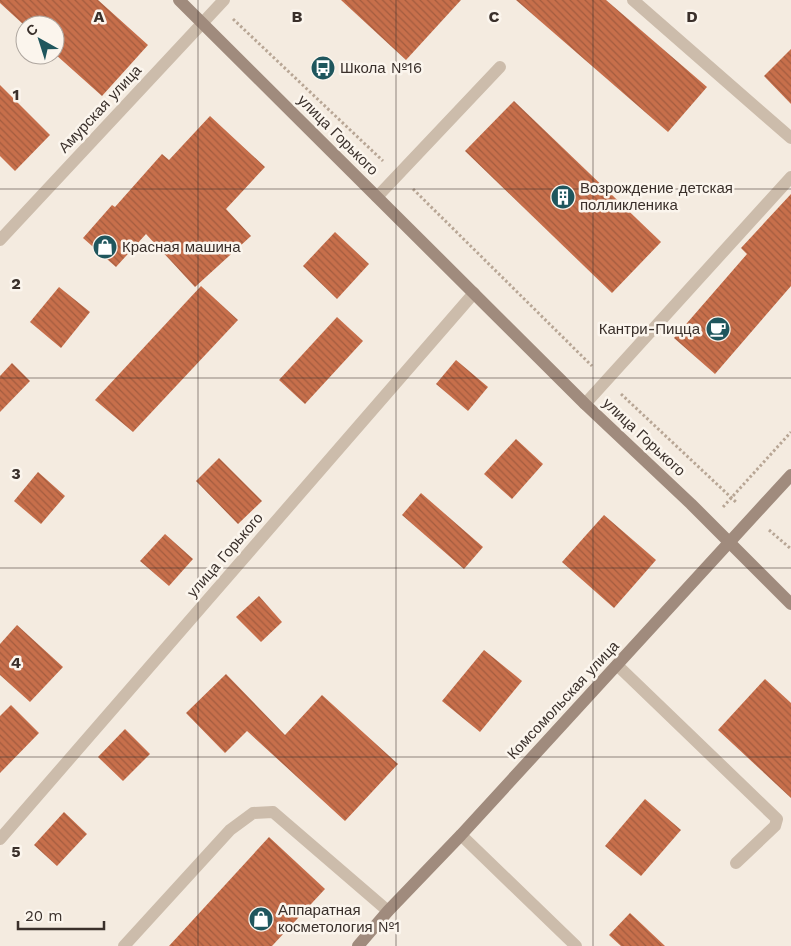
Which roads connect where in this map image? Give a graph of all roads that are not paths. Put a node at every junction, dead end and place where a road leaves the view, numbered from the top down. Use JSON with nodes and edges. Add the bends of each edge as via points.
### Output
{"nodes":[{"id":1,"x":179,"y":0,"type":"edge"},
{"id":2,"x":633,"y":0,"type":"edge"},
{"id":3,"x":221,"y":3,"type":"edge"},
{"id":4,"x":202,"y":23,"type":"junction"},
{"id":5,"x":500,"y":67,"type":"dead end"},
{"id":6,"x":791,"y":138,"type":"edge"},
{"id":7,"x":791,"y":177,"type":"edge"},
{"id":8,"x":377,"y":197,"type":"junction"},
{"id":9,"x":0,"y":240,"type":"edge"},
{"id":10,"x":474,"y":293,"type":"junction"},
{"id":11,"x":585,"y":404,"type":"junction"},
{"id":12,"x":791,"y":475,"type":"edge"},
{"id":13,"x":730,"y":542,"type":"junction"},
{"id":14,"x":791,"y":604,"type":"edge"},
{"id":15,"x":617,"y":664,"type":"junction"},
{"id":16,"x":461,"y":835,"type":"junction"},
{"id":17,"x":0,"y":839,"type":"edge"},
{"id":18,"x":736,"y":863,"type":"dead end"},
{"id":19,"x":388,"y":911,"type":"junction"},
{"id":20,"x":124,"y":946,"type":"edge"},
{"id":21,"x":358,"y":946,"type":"edge"},
{"id":22,"x":575,"y":946,"type":"edge"}],
"edges":[{"from":1,"to":4,"type":"main road","name":"улица Горького"},
{"from":2,"to":6,"type":"street"},
{"from":3,"to":4,"type":"street","name":"Амурская улица"},
{"from":4,"to":8,"type":"main road","name":"улица Горького"},
{"from":4,"to":9,"type":"street","name":"Амурская улица"},
{"from":5,"to":8,"type":"street"},
{"from":7,"to":11,"type":"street"},
{"from":8,"to":10,"type":"main road","name":"улица Горького"},
{"from":10,"to":11,"type":"main road","name":"улица Горького"},
{"from":10,"to":17,"type":"street","name":"улица Горького"},
{"from":11,"to":13,"type":"main road","name":"улица Горького"},
{"from":12,"to":13,"type":"main road","name":"Комсомольская улица"},
{"from":13,"to":14,"type":"main road","name":"улица Горького"},
{"from":13,"to":15,"type":"main road","name":"Комсомольская улица"},
{"from":15,"to":16,"type":"main road","name":"Комсомольская улица"},
{"from":15,"to":18,"type":"street","via":[[777,819],[775,826]]},
{"from":16,"to":19,"type":"main road","name":"Комсомольская улица"},
{"from":16,"to":22,"type":"street"},
{"from":19,"to":20,"type":"street","via":[[273,812],[254,813],[230,830]]},
{"from":19,"to":21,"type":"main road","name":"Комсомольская улица"}]}
